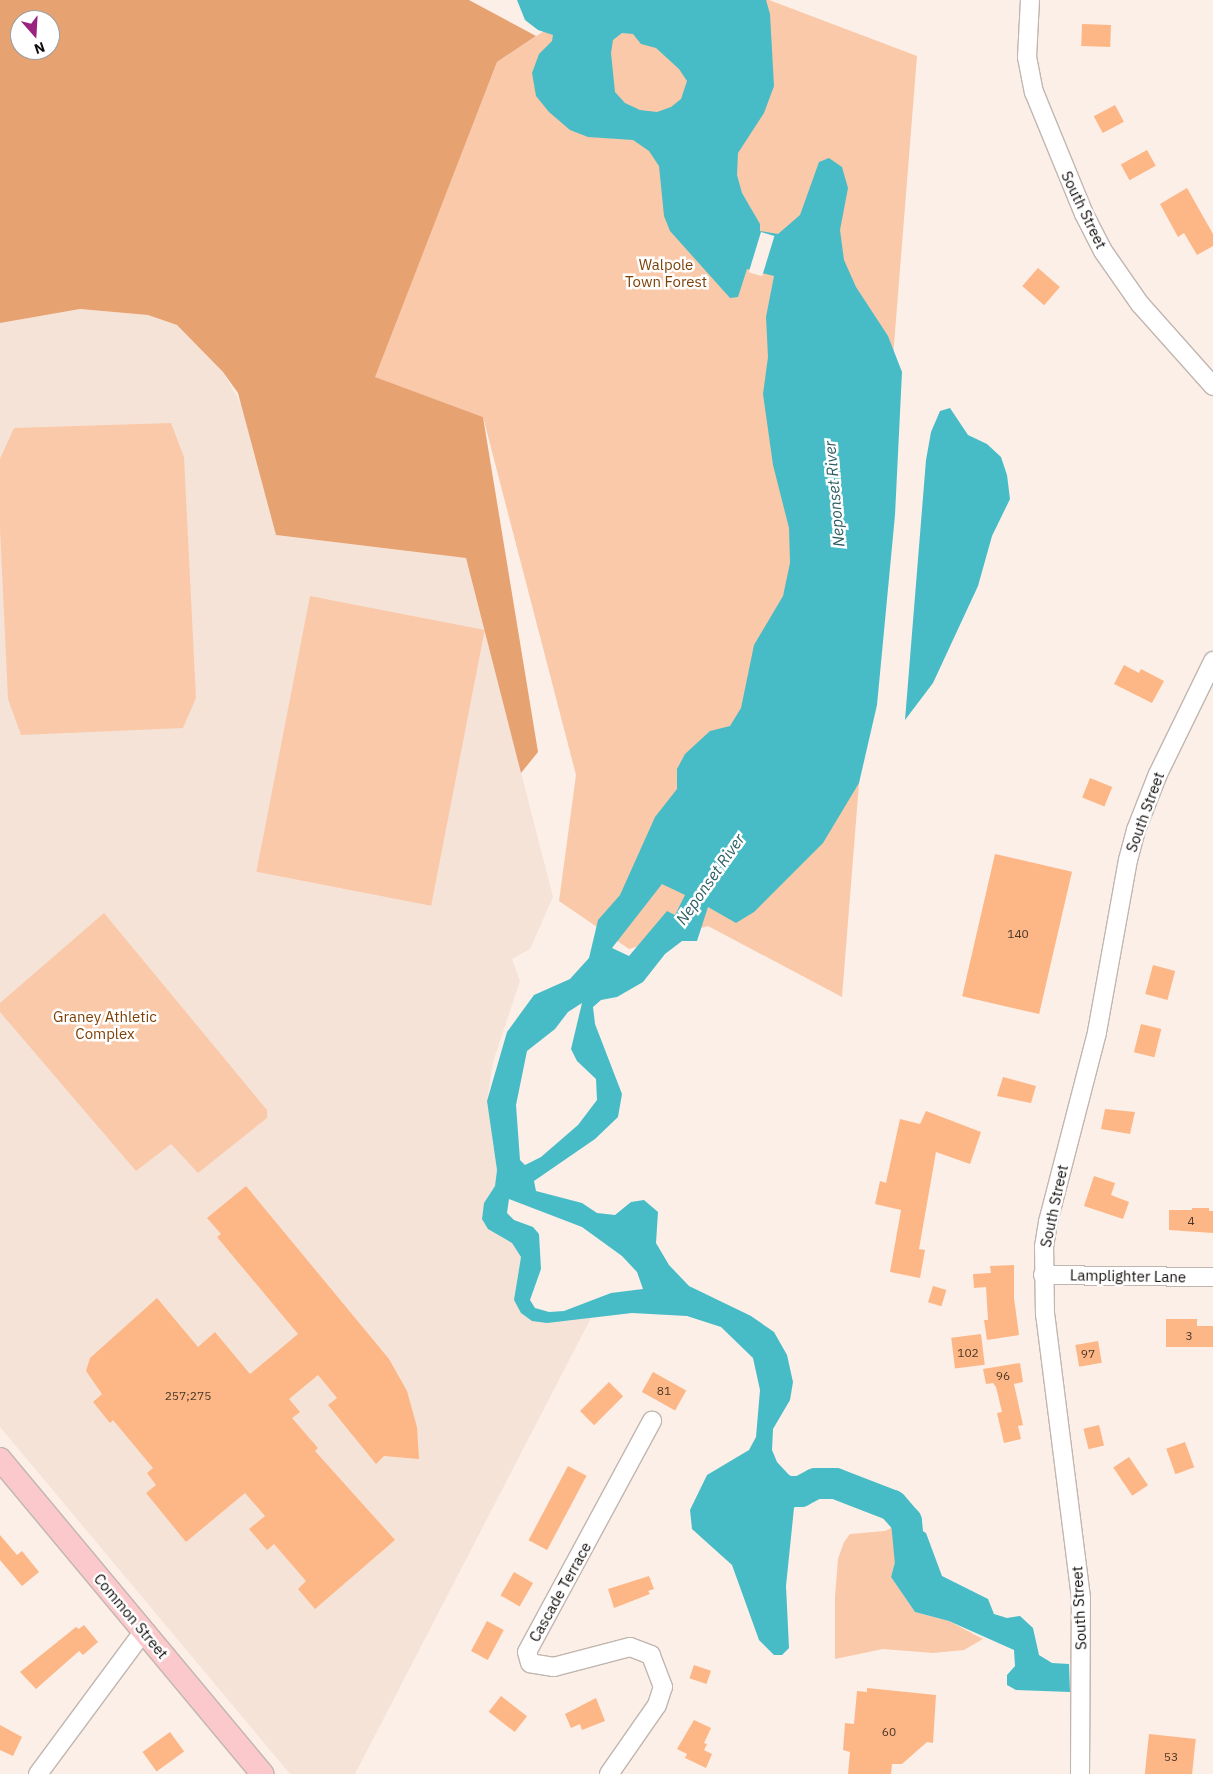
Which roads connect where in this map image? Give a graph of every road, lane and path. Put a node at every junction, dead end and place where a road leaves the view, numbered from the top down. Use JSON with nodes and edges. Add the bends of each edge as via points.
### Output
{"nodes":[{"id":1,"x":1030,"y":0,"type":"edge"},
{"id":2,"x":1213,"y":386,"type":"edge"},
{"id":3,"x":1213,"y":661,"type":"edge"},
{"id":4,"x":1043,"y":1275,"type":"junction"},
{"id":5,"x":1213,"y":1277,"type":"edge"},
{"id":6,"x":652,"y":1421,"type":"dead end"},
{"id":7,"x":0,"y":1459,"type":"edge"},
{"id":8,"x":144,"y":1631,"type":"junction"},
{"id":9,"x":38,"y":1774,"type":"edge"},
{"id":10,"x":262,"y":1774,"type":"edge"},
{"id":11,"x":609,"y":1774,"type":"edge"},
{"id":12,"x":1080,"y":1774,"type":"edge"}],
"edges":[{"from":1,"to":2,"type":"street","name":"South Street","via":[[1027,57],[1034,92],[1084,214],[1103,251],[1140,304]]},
{"from":3,"to":4,"type":"street","name":"South Street","via":[[1158,774],[1128,860],[1097,1032],[1048,1222]]},
{"from":4,"to":5,"type":"street","name":"Lamplighter Lane"},
{"from":4,"to":12,"type":"street","name":"South Street","via":[[1049,1348],[1081,1598]]},
{"from":6,"to":11,"type":"street","name":"Cascade Terrace","via":[[527,1652],[530,1663],[554,1667],[630,1647],[651,1655],[663,1687],[658,1705]]},
{"from":7,"to":8,"type":"main road","name":"Common Street"},
{"from":8,"to":9,"type":"street"},
{"from":8,"to":10,"type":"main road","name":"Common Street"}]}
